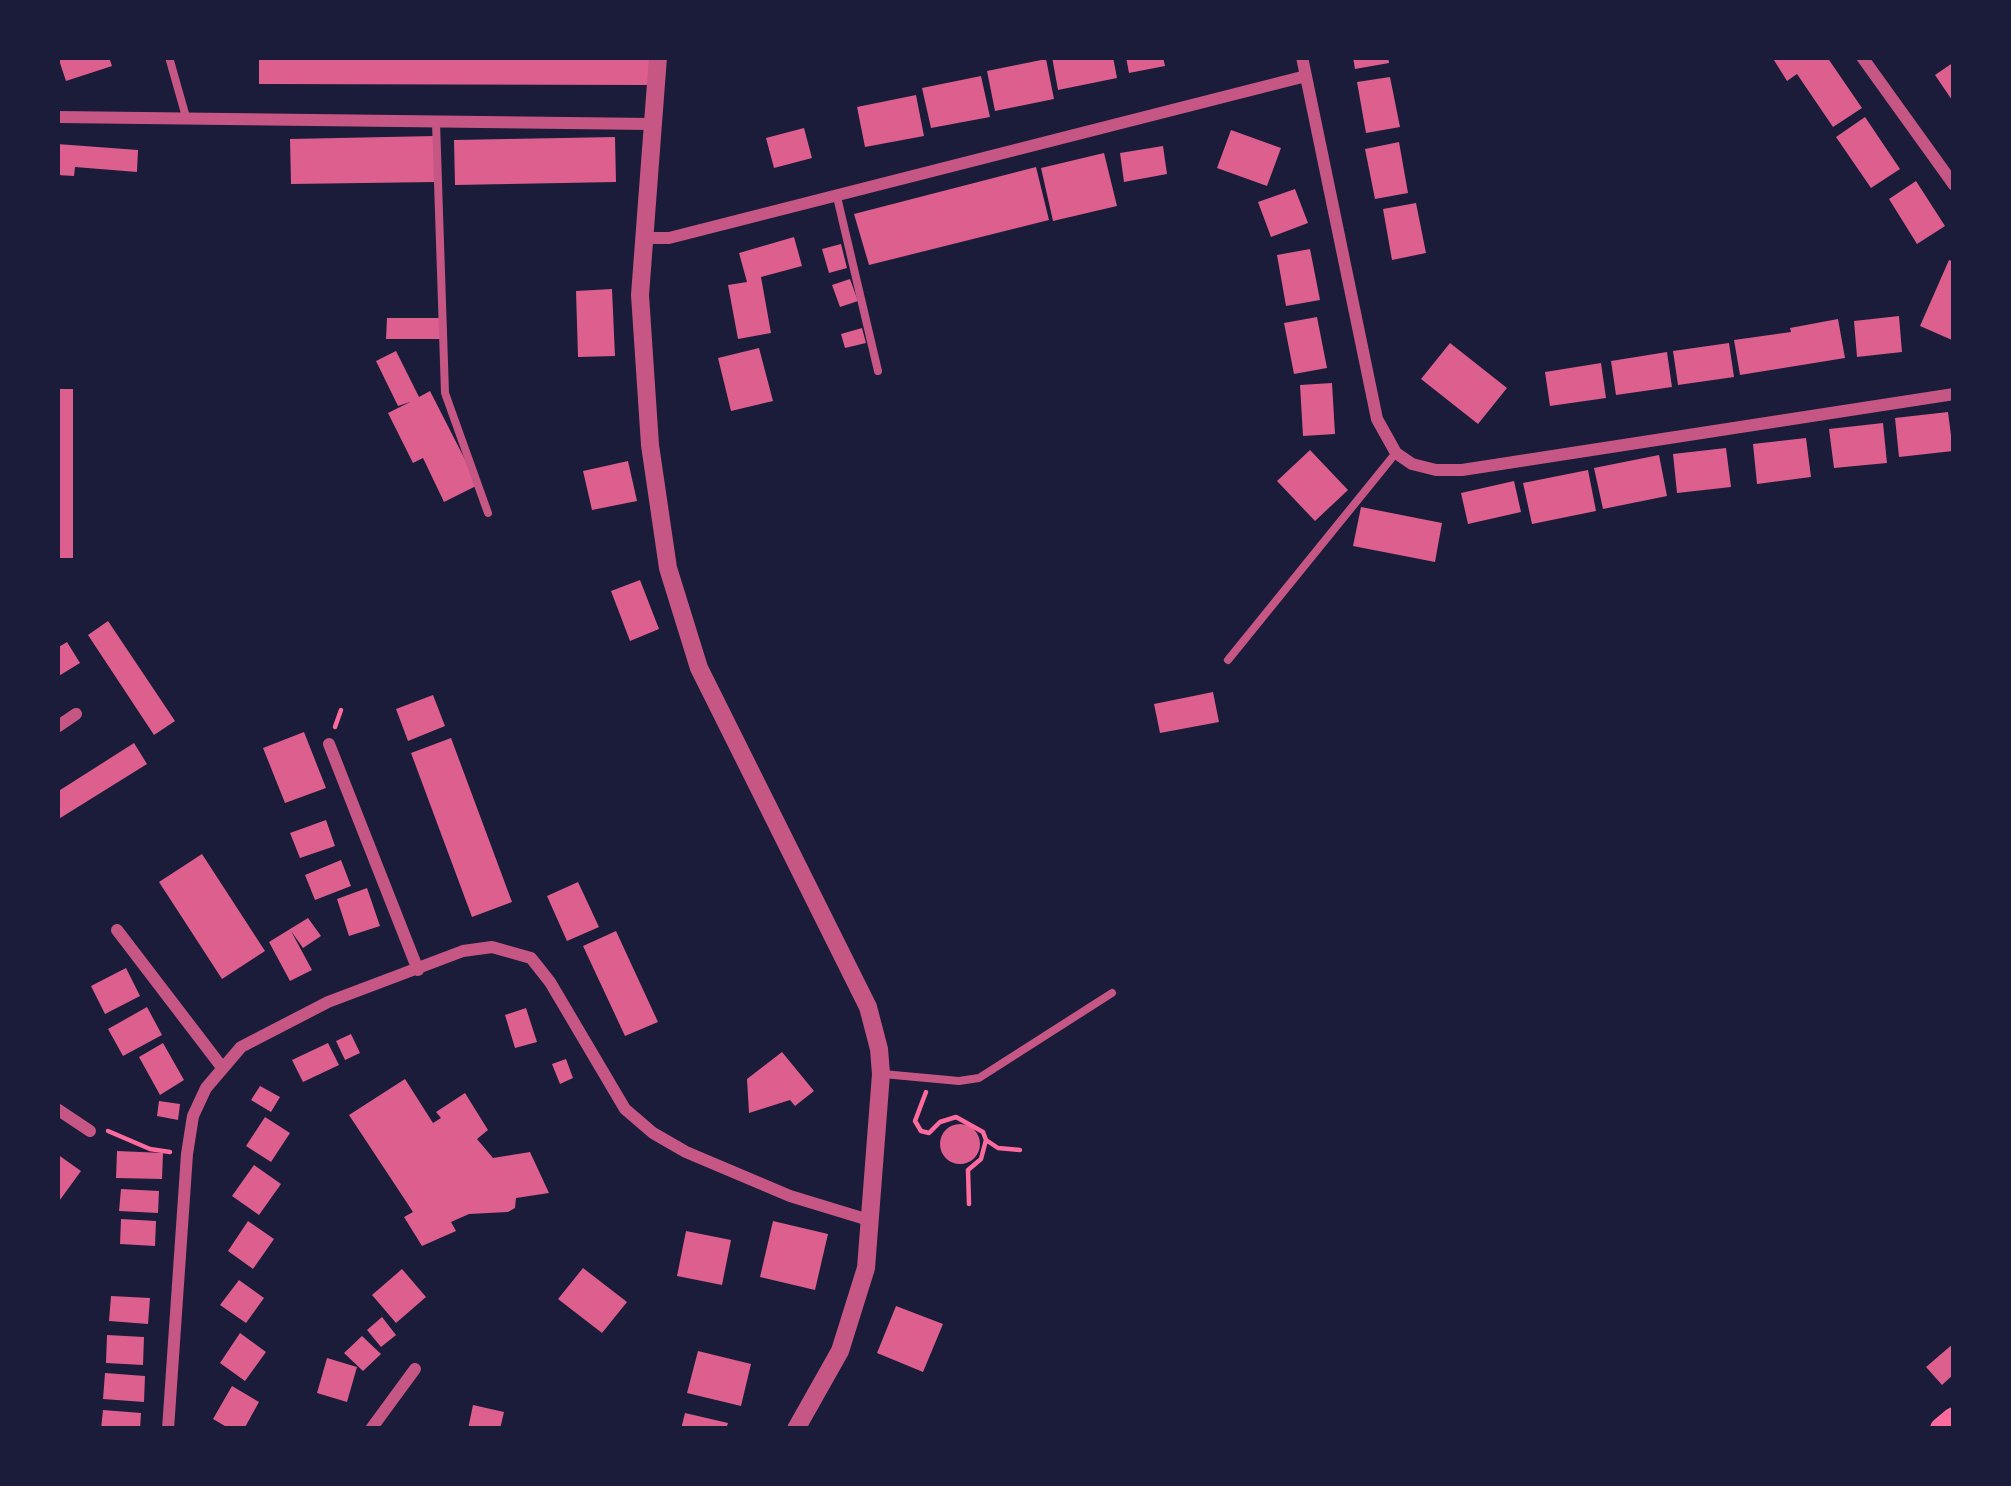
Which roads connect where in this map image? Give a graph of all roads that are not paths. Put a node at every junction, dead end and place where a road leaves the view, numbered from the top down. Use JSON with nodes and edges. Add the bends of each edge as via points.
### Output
{"nodes":[{"id":1,"x":169,"y":57,"type":"edge"},
{"id":2,"x":658,"y":57,"type":"edge"},
{"id":3,"x":1302,"y":57,"type":"edge"},
{"id":4,"x":1862,"y":57,"type":"edge"},
{"id":5,"x":1306,"y":76,"type":"junction"},
{"id":6,"x":57,"y":117,"type":"edge"},
{"id":7,"x":186,"y":119,"type":"junction"},
{"id":8,"x":436,"y":122,"type":"junction"},
{"id":9,"x":652,"y":124,"type":"junction"},
{"id":10,"x":1954,"y":185,"type":"edge"},
{"id":11,"x":837,"y":197,"type":"junction"},
{"id":12,"x":641,"y":238,"type":"junction"},
{"id":13,"x":878,"y":371,"type":"dead end"},
{"id":14,"x":1954,"y":394,"type":"edge"},
{"id":15,"x":1396,"y":453,"type":"junction"},
{"id":16,"x":488,"y":514,"type":"dead end"},
{"id":17,"x":1228,"y":660,"type":"dead end"},
{"id":18,"x":76,"y":714,"type":"dead end"},
{"id":19,"x":57,"y":727,"type":"edge"},
{"id":20,"x":329,"y":744,"type":"dead end"},
{"id":21,"x":117,"y":930,"type":"dead end"},
{"id":22,"x":418,"y":970,"type":"junction"},
{"id":23,"x":1112,"y":993,"type":"dead end"},
{"id":24,"x":221,"y":1066,"type":"junction"},
{"id":25,"x":881,"y":1074,"type":"junction"},
{"id":26,"x":57,"y":1109,"type":"edge"},
{"id":27,"x":90,"y":1132,"type":"road end"},
{"id":28,"x":872,"y":1220,"type":"junction"},
{"id":29,"x":415,"y":1369,"type":"dead end"},
{"id":30,"x":1954,"y":1419,"type":"edge"},
{"id":31,"x":168,"y":1429,"type":"edge"},
{"id":32,"x":371,"y":1429,"type":"edge"},
{"id":33,"x":796,"y":1429,"type":"edge"},
{"id":34,"x":1942,"y":1429,"type":"edge"}],
"edges":[{"from":1,"to":7,"type":"lane"},
{"from":2,"to":9,"type":"street"},
{"from":3,"to":5,"type":"street"},
{"from":4,"to":10,"type":"street"},
{"from":5,"to":11,"type":"street"},
{"from":5,"to":15,"type":"street","via":[[1377,419]]},
{"from":6,"to":7,"type":"street"},
{"from":7,"to":8,"type":"street"},
{"from":8,"to":9,"type":"street"},
{"from":8,"to":16,"type":"lane","via":[[446,393]]},
{"from":9,"to":12,"type":"street"},
{"from":11,"to":12,"type":"street"},
{"from":11,"to":13,"type":"lane"},
{"from":12,"to":25,"type":"street","via":[[643,363],[668,568],[699,668],[868,1006]]},
{"from":14,"to":15,"type":"street","via":[[1462,470],[1412,464]]},
{"from":15,"to":17,"type":"lane"},
{"from":18,"to":19,"type":"street"},
{"from":20,"to":22,"type":"street"},
{"from":21,"to":24,"type":"street"},
{"from":22,"to":24,"type":"street","via":[[328,1002],[241,1047]]},
{"from":22,"to":28,"type":"street","via":[[491,947],[531,958],[625,1109],[653,1133],[790,1196]]},
{"from":23,"to":25,"type":"lane","via":[[979,1078]]},
{"from":24,"to":31,"type":"street","via":[[190,1135]]},
{"from":25,"to":28,"type":"street"},
{"from":26,"to":27,"type":"street"},
{"from":28,"to":33,"type":"street","via":[[856,1308]]},
{"from":29,"to":32,"type":"street"},
{"from":30,"to":34,"type":"main road"}]}
